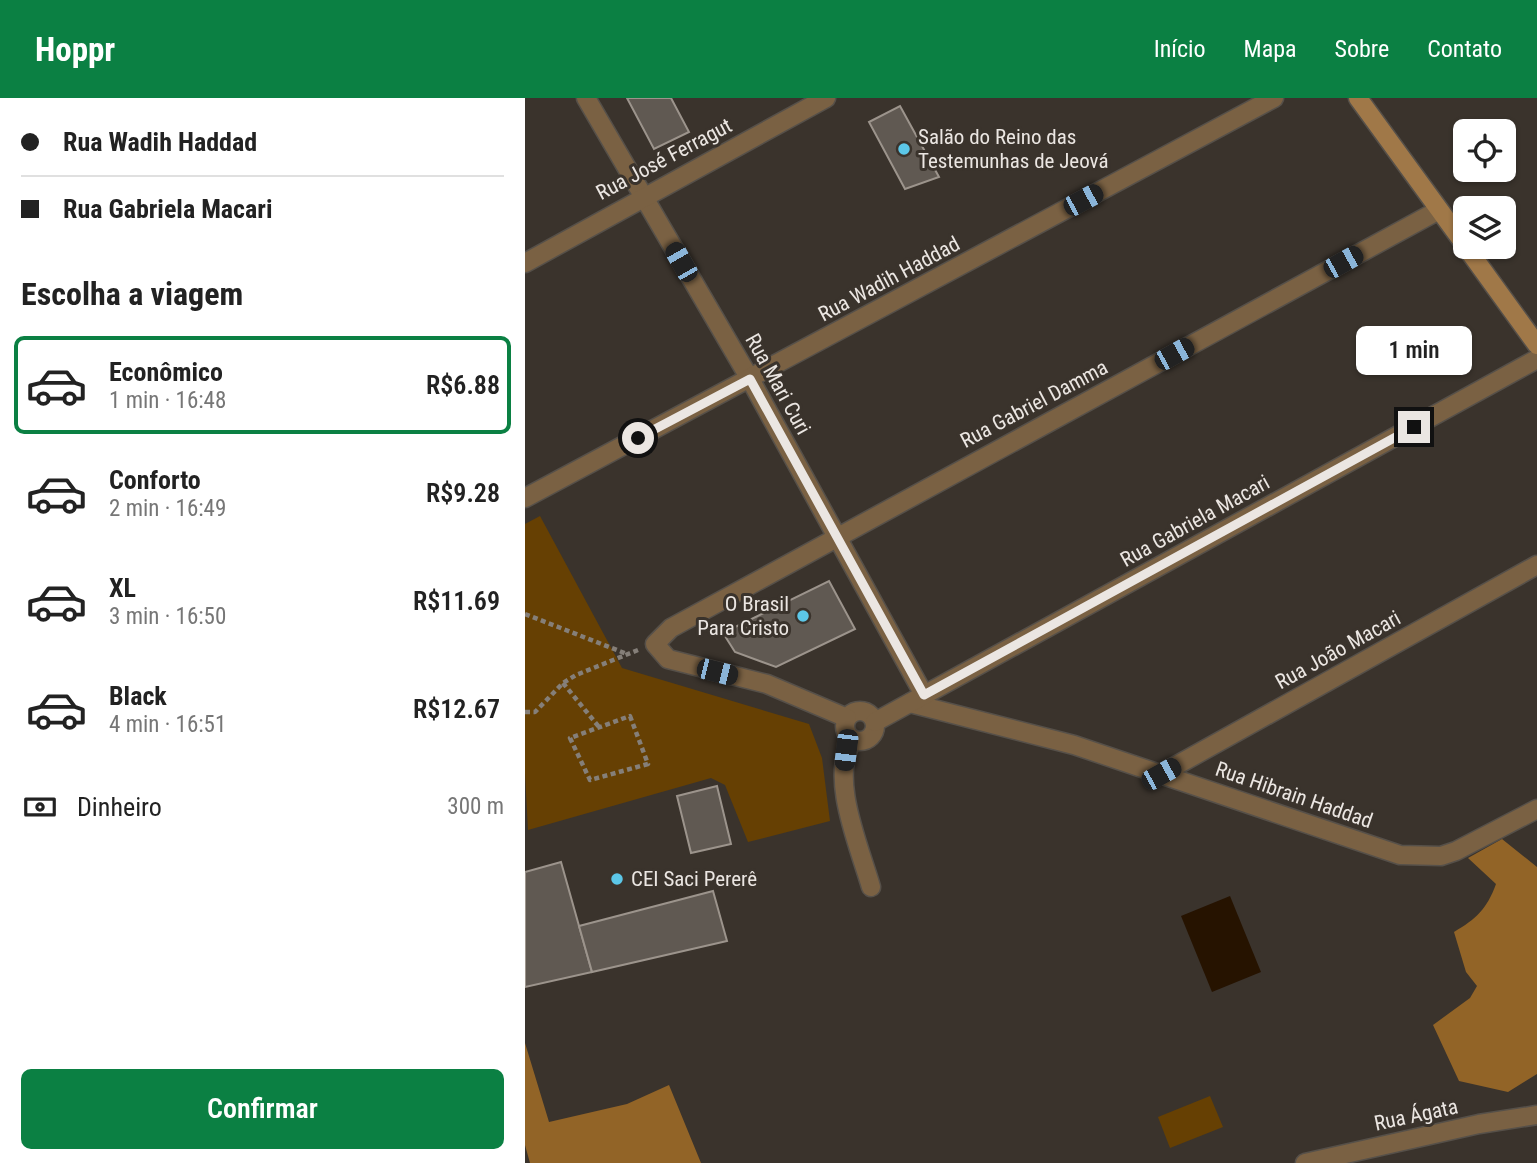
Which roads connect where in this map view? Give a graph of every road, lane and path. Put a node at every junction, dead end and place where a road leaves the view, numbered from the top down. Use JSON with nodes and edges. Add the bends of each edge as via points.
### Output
{"nodes":[{"id":1,"x":586,"y":98,"type":"edge"},
{"id":2,"x":826,"y":98,"type":"edge"},
{"id":3,"x":1274,"y":98,"type":"edge"},
{"id":4,"x":1358,"y":98,"type":"edge"},
{"id":5,"x":643,"y":196,"type":"junction"},
{"id":6,"x":1439,"y":210,"type":"junction"},
{"id":7,"x":1453,"y":229,"type":"edge"},
{"id":8,"x":1474,"y":259,"type":"edge"},
{"id":9,"x":525,"y":263,"type":"edge"},
{"id":10,"x":1537,"y":345,"type":"edge"},
{"id":11,"x":1537,"y":359,"type":"edge"},
{"id":12,"x":750,"y":379,"type":"junction"},
{"id":13,"x":525,"y":498,"type":"edge"},
{"id":14,"x":836,"y":537,"type":"junction"},
{"id":15,"x":1537,"y":565,"type":"edge"},
{"id":16,"x":525,"y":614,"type":"edge"},
{"id":17,"x":655,"y":644,"type":"junction"},
{"id":18,"x":627,"y":654,"type":"junction"},
{"id":19,"x":563,"y":683,"type":"junction"},
{"id":20,"x":917,"y":699,"type":"junction"},
{"id":21,"x":525,"y":712,"type":"edge"},
{"id":22,"x":848,"y":718,"type":"junction"},
{"id":23,"x":875,"y":722,"type":"junction"},
{"id":24,"x":599,"y":727,"type":"junction"},
{"id":25,"x":853,"y":740,"type":"junction"},
{"id":26,"x":1161,"y":774,"type":"junction"},
{"id":27,"x":1537,"y":809,"type":"edge"},
{"id":28,"x":871,"y":887,"type":"dead end"},
{"id":29,"x":1537,"y":1115,"type":"edge"},
{"id":30,"x":1311,"y":1162,"type":"edge"}],
"edges":[{"from":1,"to":5,"type":"street","name":"Rua Mari Curi"},
{"from":2,"to":5,"type":"street","name":"Rua José Ferragut"},
{"from":3,"to":12,"type":"street","name":"Rua Wadih Haddad"},
{"from":4,"to":6,"type":"street"},
{"from":5,"to":9,"type":"street","name":"Rua José Ferragut"},
{"from":5,"to":12,"type":"street","name":"Rua Mari Curi"},
{"from":6,"to":7,"type":"street"},
{"from":6,"to":14,"type":"street","name":"Rua Gabriel Damma"},
{"from":8,"to":10,"type":"street"},
{"from":11,"to":20,"type":"street","name":"Rua Gabriela Macari"},
{"from":12,"to":13,"type":"street","name":"Rua Wadih Haddad"},
{"from":12,"to":14,"type":"street","name":"Rua Mari Curi"},
{"from":14,"to":17,"type":"street","name":"Rua Gabriel Damma","via":[[671,628]]},
{"from":14,"to":20,"type":"street","name":"Rua Mari Curi"},
{"from":15,"to":26,"type":"street","name":"Rua João Macari"},
{"from":16,"to":18,"type":"path"},
{"from":17,"to":18,"type":"path"},
{"from":17,"to":22,"type":"street","via":[[668,659],[767,684]]},
{"from":18,"to":19,"type":"path"},
{"from":19,"to":21,"type":"path","via":[[535,712]]},
{"from":19,"to":24,"type":"path"},
{"from":20,"to":23,"type":"street","name":"Rua Gabriela Macari"},
{"from":20,"to":26,"type":"street","name":"Rua Hibrain Haddad"},
{"from":22,"to":23,"type":"street","via":[[860,711]]},
{"from":22,"to":25,"type":"street","via":[[845,728]]},
{"from":23,"to":25,"type":"street","via":[[868,740]]},
{"from":24,"to":24,"type":"path","via":[[630,716],[647,764],[590,780],[570,738]]},
{"from":25,"to":28,"type":"street","via":[[846,750],[843,777]]},
{"from":26,"to":27,"type":"street","name":"Rua Hibrain Haddad","via":[[1400,855],[1441,856],[1456,851]]},
{"from":29,"to":30,"type":"street","name":"Rua Ágata"}]}
